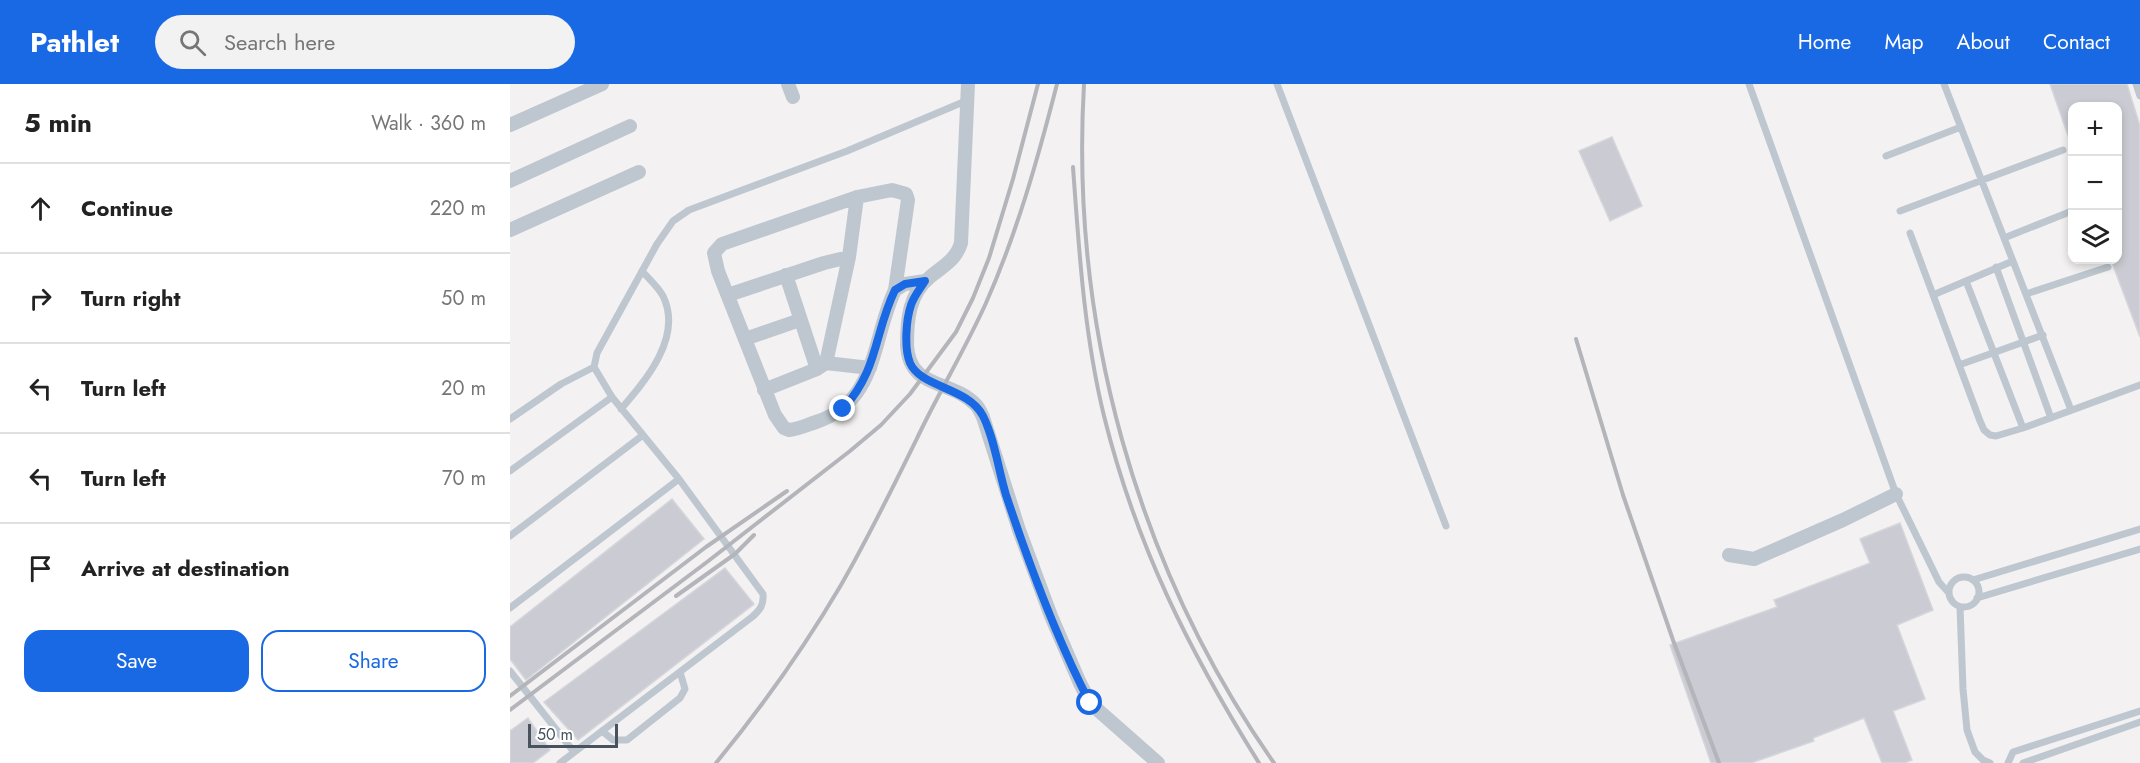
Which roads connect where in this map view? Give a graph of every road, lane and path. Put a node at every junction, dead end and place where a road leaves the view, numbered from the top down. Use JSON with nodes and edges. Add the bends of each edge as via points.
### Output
{"nodes":[{"id":1,"x":602,"y":84,"type":"edge"},
{"id":2,"x":968,"y":84,"type":"edge"},
{"id":3,"x":1277,"y":84,"type":"edge"},
{"id":4,"x":1749,"y":84,"type":"edge"},
{"id":5,"x":1944,"y":84,"type":"edge"},
{"id":6,"x":2136,"y":84,"type":"edge"},
{"id":7,"x":2140,"y":96,"type":"edge"},
{"id":8,"x":968,"y":100,"type":"junction"},
{"id":9,"x":510,"y":125,"type":"edge"},
{"id":10,"x":630,"y":126,"type":"dead end"},
{"id":11,"x":1961,"y":127,"type":"junction"},
{"id":12,"x":2063,"y":150,"type":"dead end"},
{"id":13,"x":1886,"y":156,"type":"dead end"},
{"id":14,"x":639,"y":172,"type":"dead end"},
{"id":15,"x":1982,"y":180,"type":"junction"},
{"id":16,"x":510,"y":181,"type":"edge"},
{"id":17,"x":857,"y":197,"type":"junction"},
{"id":18,"x":1900,"y":211,"type":"dead end"},
{"id":19,"x":2068,"y":213,"type":"edge"},
{"id":20,"x":510,"y":230,"type":"edge"},
{"id":21,"x":1910,"y":233,"type":"dead end"},
{"id":22,"x":2004,"y":238,"type":"junction"},
{"id":23,"x":849,"y":257,"type":"junction"},
{"id":24,"x":2013,"y":261,"type":"junction"},
{"id":25,"x":1996,"y":267,"type":"junction"},
{"id":26,"x":2108,"y":267,"type":"dead end"},
{"id":27,"x":642,"y":271,"type":"junction"},
{"id":28,"x":786,"y":275,"type":"junction"},
{"id":29,"x":925,"y":281,"type":"junction"},
{"id":30,"x":1966,"y":281,"type":"junction"},
{"id":31,"x":895,"y":290,"type":"junction"},
{"id":32,"x":1933,"y":294,"type":"junction"},
{"id":33,"x":2026,"y":294,"type":"junction"},
{"id":34,"x":729,"y":296,"type":"junction"},
{"id":35,"x":800,"y":320,"type":"junction"},
{"id":36,"x":2043,"y":335,"type":"junction"},
{"id":37,"x":745,"y":339,"type":"junction"},
{"id":38,"x":2022,"y":342,"type":"junction"},
{"id":39,"x":1993,"y":353,"type":"junction"},
{"id":40,"x":1959,"y":365,"type":"junction"},
{"id":41,"x":821,"y":366,"type":"junction"},
{"id":42,"x":594,"y":367,"type":"junction"},
{"id":43,"x":870,"y":368,"type":"junction"},
{"id":44,"x":2140,"y":385,"type":"edge"},
{"id":45,"x":764,"y":390,"type":"junction"},
{"id":46,"x":612,"y":397,"type":"junction"},
{"id":47,"x":621,"y":409,"type":"junction"},
{"id":48,"x":2071,"y":410,"type":"junction"},
{"id":49,"x":2051,"y":418,"type":"junction"},
{"id":50,"x":510,"y":419,"type":"edge"},
{"id":51,"x":2023,"y":428,"type":"junction"},
{"id":52,"x":643,"y":435,"type":"junction"},
{"id":53,"x":510,"y":471,"type":"edge"},
{"id":54,"x":679,"y":479,"type":"junction"},
{"id":55,"x":1896,"y":494,"type":"junction"},
{"id":56,"x":1446,"y":526,"type":"dead end"},
{"id":57,"x":2140,"y":529,"type":"edge"},
{"id":58,"x":510,"y":536,"type":"edge"},
{"id":59,"x":2140,"y":549,"type":"edge"},
{"id":60,"x":1729,"y":555,"type":"dead end"},
{"id":61,"x":1973,"y":580,"type":"junction"},
{"id":62,"x":1948,"y":592,"type":"junction"},
{"id":63,"x":1977,"y":598,"type":"junction"},
{"id":64,"x":1960,"y":607,"type":"junction"},
{"id":65,"x":510,"y":608,"type":"edge"},
{"id":66,"x":510,"y":671,"type":"edge"},
{"id":67,"x":680,"y":672,"type":"junction"},
{"id":68,"x":2140,"y":711,"type":"edge"},
{"id":69,"x":2140,"y":722,"type":"edge"},
{"id":70,"x":602,"y":731,"type":"junction"},
{"id":71,"x":574,"y":752,"type":"junction"},
{"id":72,"x":560,"y":763,"type":"edge"},
{"id":73,"x":1158,"y":763,"type":"edge"},
{"id":74,"x":1990,"y":763,"type":"edge"},
{"id":75,"x":2008,"y":763,"type":"edge"},
{"id":76,"x":2024,"y":763,"type":"edge"}],
"edges":[{"from":1,"to":9,"type":"street"},
{"from":2,"to":8,"type":"street"},
{"from":3,"to":56,"type":"lane"},
{"from":4,"to":55,"type":"lane"},
{"from":5,"to":11,"type":"lane"},
{"from":6,"to":7,"type":"lane"},
{"from":8,"to":27,"type":"lane","via":[[847,151],[689,210],[673,221]]},
{"from":8,"to":29,"type":"street","via":[[961,243],[951,262]]},
{"from":10,"to":16,"type":"street"},
{"from":11,"to":13,"type":"lane"},
{"from":11,"to":15,"type":"lane"},
{"from":12,"to":15,"type":"lane"},
{"from":14,"to":20,"type":"street"},
{"from":15,"to":18,"type":"lane"},
{"from":15,"to":22,"type":"lane"},
{"from":17,"to":23,"type":"street"},
{"from":17,"to":31,"type":"street","via":[[892,190],[906,194],[909,200]]},
{"from":17,"to":34,"type":"street","via":[[722,244],[714,253],[715,261]]},
{"from":19,"to":22,"type":"lane"},
{"from":21,"to":32,"type":"lane"},
{"from":22,"to":24,"type":"lane"},
{"from":23,"to":28,"type":"street"},
{"from":23,"to":41,"type":"street"},
{"from":24,"to":25,"type":"lane"},
{"from":24,"to":33,"type":"lane"},
{"from":25,"to":30,"type":"lane"},
{"from":25,"to":38,"type":"lane"},
{"from":26,"to":33,"type":"lane"},
{"from":27,"to":42,"type":"lane","via":[[597,353]]},
{"from":27,"to":47,"type":"lane","via":[[662,294],[669,322],[663,349],[645,381]]},
{"from":28,"to":34,"type":"street"},
{"from":28,"to":35,"type":"street"},
{"from":29,"to":31,"type":"street"},
{"from":29,"to":73,"type":"street","via":[[910,305],[911,365],[924,377],[969,400],[983,417],[1051,616],[1090,703]]},
{"from":30,"to":32,"type":"lane"},
{"from":30,"to":39,"type":"lane"},
{"from":31,"to":43,"type":"street"},
{"from":32,"to":40,"type":"lane"},
{"from":33,"to":36,"type":"lane"},
{"from":34,"to":37,"type":"street"},
{"from":35,"to":37,"type":"street"},
{"from":35,"to":41,"type":"street"},
{"from":36,"to":38,"type":"lane"},
{"from":36,"to":48,"type":"lane"},
{"from":37,"to":45,"type":"street"},
{"from":38,"to":39,"type":"lane"},
{"from":38,"to":49,"type":"lane"},
{"from":39,"to":40,"type":"lane"},
{"from":39,"to":51,"type":"lane"},
{"from":40,"to":51,"type":"lane","via":[[1984,430],[1996,436]]},
{"from":41,"to":43,"type":"street"},
{"from":41,"to":45,"type":"street"},
{"from":42,"to":46,"type":"lane"},
{"from":42,"to":50,"type":"lane"},
{"from":43,"to":45,"type":"street","via":[[858,392],[843,409],[797,429],[784,428],[779,423]]},
{"from":44,"to":48,"type":"lane"},
{"from":46,"to":47,"type":"lane"},
{"from":46,"to":53,"type":"lane"},
{"from":47,"to":52,"type":"lane"},
{"from":48,"to":49,"type":"lane"},
{"from":49,"to":51,"type":"lane"},
{"from":52,"to":54,"type":"lane"},
{"from":52,"to":58,"type":"lane"},
{"from":54,"to":65,"type":"lane"},
{"from":54,"to":67,"type":"lane","via":[[763,594],[764,601],[752,617]]},
{"from":55,"to":60,"type":"street","via":[[1754,559]]},
{"from":55,"to":62,"type":"lane","via":[[1939,582]]},
{"from":57,"to":61,"type":"lane"},
{"from":59,"to":63,"type":"lane"},
{"from":61,"to":62,"type":"lane","via":[[1959,577],[1951,582]]},
{"from":61,"to":63,"type":"lane"},
{"from":62,"to":64,"type":"lane","via":[[1952,602]]},
{"from":63,"to":64,"type":"lane","via":[[1970,606]]},
{"from":64,"to":74,"type":"lane","via":[[1966,730],[1975,752]]},
{"from":66,"to":71,"type":"lane"},
{"from":67,"to":70,"type":"lane"},
{"from":67,"to":70,"type":"lane","via":[[685,689],[680,698],[627,740],[614,740]]},
{"from":68,"to":75,"type":"lane","via":[[2013,752]]},
{"from":69,"to":76,"type":"lane"},
{"from":70,"to":71,"type":"lane"},
{"from":71,"to":72,"type":"lane"}]}
